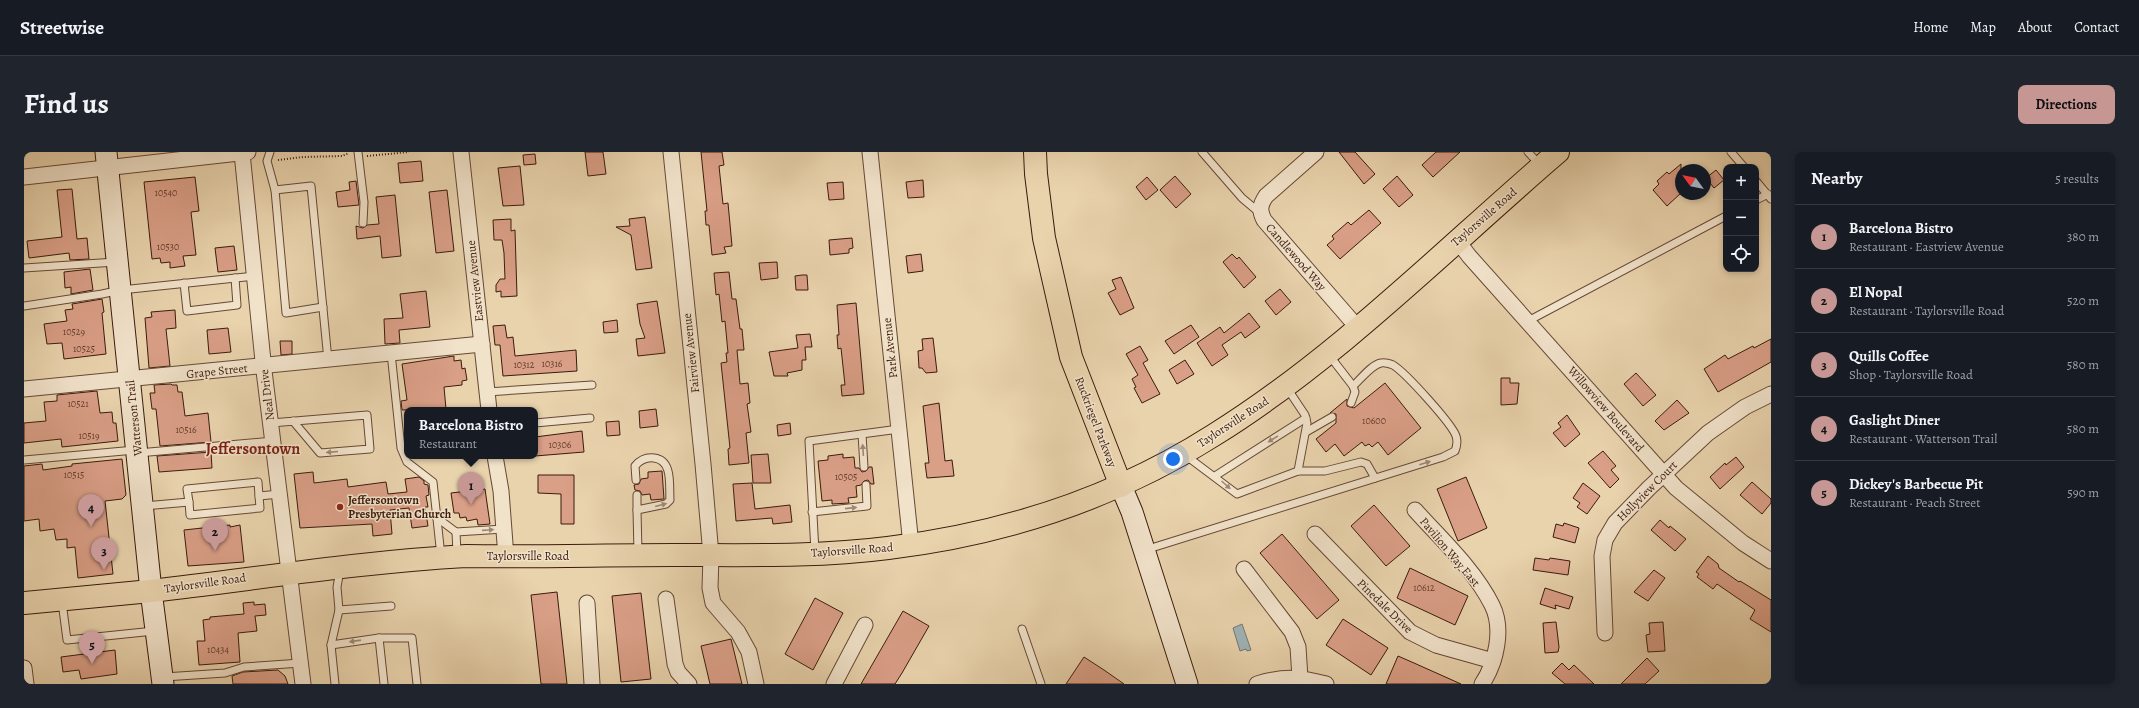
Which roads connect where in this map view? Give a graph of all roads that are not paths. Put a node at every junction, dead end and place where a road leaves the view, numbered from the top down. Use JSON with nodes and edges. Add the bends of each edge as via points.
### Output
{"nodes":[{"id":1,"x":244,"y":152,"type":"edge"},
{"id":2,"x":270,"y":152,"type":"edge"},
{"id":3,"x":461,"y":152,"type":"edge"},
{"id":4,"x":671,"y":152,"type":"edge"},
{"id":5,"x":870,"y":152,"type":"edge"},
{"id":6,"x":1035,"y":152,"type":"edge"},
{"id":7,"x":1202,"y":152,"type":"edge"},
{"id":8,"x":1316,"y":152,"type":"edge"},
{"id":9,"x":1558,"y":152,"type":"edge"},
{"id":10,"x":1731,"y":152,"type":"edge"},
{"id":11,"x":358,"y":154,"type":"edge"},
{"id":12,"x":1535,"y":159,"type":"edge"},
{"id":13,"x":107,"y":160,"type":"edge"},
{"id":14,"x":1741,"y":164,"type":"edge"},
{"id":15,"x":24,"y":176,"type":"edge"},
{"id":16,"x":1759,"y":184,"type":"edge"},
{"id":17,"x":275,"y":190,"type":"junction"},
{"id":18,"x":1769,"y":196,"type":"edge"},
{"id":19,"x":1759,"y":199,"type":"edge"},
{"id":20,"x":1261,"y":214,"type":"junction"},
{"id":21,"x":1723,"y":218,"type":"edge"},
{"id":22,"x":363,"y":222,"type":"dead end"},
{"id":23,"x":1457,"y":240,"type":"junction"},
{"id":24,"x":118,"y":262,"type":"junction"},
{"id":25,"x":24,"y":268,"type":"edge"},
{"id":26,"x":255,"y":276,"type":"junction"},
{"id":27,"x":235,"y":278,"type":"junction"},
{"id":28,"x":184,"y":283,"type":"junction"},
{"id":29,"x":121,"y":290,"type":"junction"},
{"id":30,"x":24,"y":306,"type":"edge"},
{"id":31,"x":323,"y":307,"type":"junction"},
{"id":32,"x":1528,"y":322,"type":"junction"},
{"id":33,"x":1357,"y":327,"type":"junction"},
{"id":34,"x":482,"y":344,"type":"junction"},
{"id":35,"x":391,"y":353,"type":"junction"},
{"id":36,"x":1327,"y":353,"type":"junction"},
{"id":37,"x":328,"y":360,"type":"junction"},
{"id":38,"x":264,"y":366,"type":"junction"},
{"id":39,"x":130,"y":379,"type":"junction"},
{"id":40,"x":592,"y":385,"type":"dead end"},
{"id":41,"x":1285,"y":386,"type":"junction"},
{"id":42,"x":1353,"y":386,"type":"junction"},
{"id":43,"x":24,"y":389,"type":"edge"},
{"id":44,"x":487,"y":392,"type":"junction"},
{"id":45,"x":1771,"y":394,"type":"edge"},
{"id":46,"x":1351,"y":403,"type":"dead end"},
{"id":47,"x":489,"y":407,"type":"edge"},
{"id":48,"x":1332,"y":417,"type":"dead end"},
{"id":49,"x":590,"y":418,"type":"dead end"},
{"id":50,"x":1306,"y":418,"type":"junction"},
{"id":51,"x":293,"y":421,"type":"junction"},
{"id":52,"x":271,"y":423,"type":"junction"},
{"id":53,"x":538,"y":423,"type":"edge"},
{"id":54,"x":899,"y":429,"type":"junction"},
{"id":55,"x":1306,"y":432,"type":"junction"},
{"id":56,"x":862,"y":434,"type":"junction"},
{"id":57,"x":273,"y":441,"type":"junction"},
{"id":58,"x":138,"y":452,"type":"junction"},
{"id":59,"x":1183,"y":454,"type":"junction"},
{"id":60,"x":404,"y":455,"type":"edge"},
{"id":61,"x":406,"y":459,"type":"edge"},
{"id":62,"x":495,"y":459,"type":"edge"},
{"id":63,"x":24,"y":460,"type":"edge"},
{"id":64,"x":864,"y":467,"type":"dead end"},
{"id":65,"x":1298,"y":471,"type":"junction"},
{"id":66,"x":1664,"y":475,"type":"junction"},
{"id":67,"x":1215,"y":476,"type":"junction"},
{"id":68,"x":1375,"y":478,"type":"junction"},
{"id":69,"x":636,"y":480,"type":"dead end"},
{"id":70,"x":866,"y":485,"type":"dead end"},
{"id":71,"x":1121,"y":486,"type":"junction"},
{"id":72,"x":280,"y":494,"type":"junction"},
{"id":73,"x":637,"y":495,"type":"dead end"},
{"id":74,"x":259,"y":496,"type":"junction"},
{"id":75,"x":189,"y":502,"type":"junction"},
{"id":76,"x":143,"y":506,"type":"junction"},
{"id":77,"x":637,"y":510,"type":"junction"},
{"id":78,"x":1415,"y":510,"type":"dead end"},
{"id":79,"x":812,"y":512,"type":"junction"},
{"id":80,"x":436,"y":516,"type":"junction"},
{"id":81,"x":504,"y":529,"type":"junction"},
{"id":82,"x":456,"y":532,"type":"junction"},
{"id":83,"x":1315,"y":534,"type":"dead end"},
{"id":84,"x":911,"y":545,"type":"junction"},
{"id":85,"x":1143,"y":551,"type":"junction"},
{"id":86,"x":815,"y":553,"type":"junction"},
{"id":87,"x":638,"y":555,"type":"junction"},
{"id":88,"x":711,"y":555,"type":"junction"},
{"id":89,"x":506,"y":556,"type":"junction"},
{"id":90,"x":449,"y":557,"type":"junction"},
{"id":91,"x":1771,"y":561,"type":"edge"},
{"id":92,"x":340,"y":567,"type":"junction"},
{"id":93,"x":1244,"y":569,"type":"dead end"},
{"id":94,"x":290,"y":572,"type":"junction"},
{"id":95,"x":151,"y":591,"type":"junction"},
{"id":96,"x":62,"y":599,"type":"junction"},
{"id":97,"x":666,"y":599,"type":"dead end"},
{"id":98,"x":24,"y":603,"type":"edge"},
{"id":99,"x":587,"y":603,"type":"dead end"},
{"id":100,"x":391,"y":606,"type":"dead end"},
{"id":101,"x":340,"y":610,"type":"junction"},
{"id":102,"x":865,"y":625,"type":"dead end"},
{"id":103,"x":1022,"y":630,"type":"dead end"},
{"id":104,"x":157,"y":631,"type":"junction"},
{"id":105,"x":1604,"y":633,"type":"dead end"},
{"id":106,"x":379,"y":638,"type":"junction"},
{"id":107,"x":331,"y":645,"type":"junction"},
{"id":108,"x":1493,"y":661,"type":"junction"},
{"id":109,"x":301,"y":664,"type":"junction"},
{"id":110,"x":24,"y":668,"type":"edge"},
{"id":111,"x":1300,"y":678,"type":"junction"},
{"id":112,"x":163,"y":681,"type":"edge"},
{"id":113,"x":26,"y":684,"type":"edge"},
{"id":114,"x":303,"y":684,"type":"edge"},
{"id":115,"x":335,"y":684,"type":"edge"},
{"id":116,"x":384,"y":684,"type":"edge"},
{"id":117,"x":417,"y":684,"type":"edge"},
{"id":118,"x":592,"y":684,"type":"edge"},
{"id":119,"x":689,"y":684,"type":"edge"},
{"id":120,"x":756,"y":684,"type":"edge"},
{"id":121,"x":834,"y":684,"type":"edge"},
{"id":122,"x":1041,"y":684,"type":"edge"},
{"id":123,"x":1187,"y":684,"type":"edge"},
{"id":124,"x":1257,"y":684,"type":"edge"},
{"id":125,"x":1326,"y":684,"type":"edge"},
{"id":126,"x":1482,"y":684,"type":"edge"}],
"edges":[{"from":1,"to":13,"type":"street"},
{"from":1,"to":26,"type":"street","name":"Neal Drive"},
{"from":2,"to":17,"type":"lane","via":[[267,161]]},
{"from":3,"to":34,"type":"street","name":"Eastview Avenue"},
{"from":4,"to":88,"type":"street","name":"Fairview Avenue"},
{"from":5,"to":54,"type":"street","name":"Park Avenue"},
{"from":6,"to":71,"type":"main road","name":"Ruckriegel Parkway","via":[[1044,238],[1071,357]]},
{"from":7,"to":20,"type":"lane","via":[[1242,198]]},
{"from":8,"to":20,"type":"street","name":"Candlewood Way","via":[[1266,196],[1261,203]]},
{"from":9,"to":12,"type":"main road","name":"Taylorsville Road"},
{"from":10,"to":14,"type":"lane"},
{"from":11,"to":22,"type":"lane","via":[[364,202]]},
{"from":12,"to":23,"type":"main road","name":"Taylorsville Road"},
{"from":13,"to":15,"type":"street"},
{"from":13,"to":24,"type":"main road","name":"Watterson Trail"},
{"from":16,"to":18,"type":"lane"},
{"from":17,"to":31,"type":"lane","via":[[311,186]]},
{"from":17,"to":31,"type":"lane","via":[[286,313]]},
{"from":18,"to":19,"type":"lane"},
{"from":20,"to":33,"type":"street","name":"Candlewood Way"},
{"from":21,"to":32,"type":"lane"},
{"from":23,"to":32,"type":"street","name":"Willowview Boulevard"},
{"from":23,"to":33,"type":"main road","name":"Taylorsville Road"},
{"from":24,"to":25,"type":"lane"},
{"from":24,"to":29,"type":"main road","name":"Watterson Trail"},
{"from":26,"to":27,"type":"lane"},
{"from":26,"to":38,"type":"street","name":"Neal Drive"},
{"from":27,"to":28,"type":"lane"},
{"from":27,"to":28,"type":"lane","via":[[237,305],[187,311]]},
{"from":28,"to":29,"type":"lane"},
{"from":29,"to":30,"type":"lane"},
{"from":29,"to":39,"type":"main road","name":"Watterson Trail"},
{"from":31,"to":37,"type":"lane"},
{"from":32,"to":66,"type":"street","name":"Willowview Boulevard"},
{"from":33,"to":36,"type":"main road","name":"Taylorsville Road"},
{"from":34,"to":35,"type":"street","name":"Grape Street"},
{"from":34,"to":44,"type":"street","name":"Eastview Avenue"},
{"from":35,"to":37,"type":"street","name":"Grape Street"},
{"from":35,"to":60,"type":"lane","via":[[401,448]]},
{"from":36,"to":41,"type":"main road","name":"Taylorsville Road"},
{"from":36,"to":42,"type":"lane"},
{"from":37,"to":38,"type":"street","name":"Grape Street"},
{"from":38,"to":39,"type":"street","name":"Grape Street"},
{"from":38,"to":52,"type":"street","name":"Neal Drive"},
{"from":39,"to":43,"type":"street","name":"Grape Street"},
{"from":39,"to":58,"type":"main road","name":"Watterson Trail"},
{"from":40,"to":44,"type":"lane"},
{"from":41,"to":50,"type":"lane"},
{"from":41,"to":59,"type":"main road","name":"Taylorsville Road","via":[[1229,426]]},
{"from":42,"to":46,"type":"lane","via":[[1355,392]]},
{"from":68,"to":42,"type":"lane","one_way":true,"via":[[1443,457],[1455,451],[1458,443],[1449,425],[1392,364],[1382,362],[1374,366]]},
{"from":44,"to":47,"type":"street","name":"Eastview Avenue"},
{"from":45,"to":66,"type":"street","name":"Hollyview Court","via":[[1745,407],[1708,433]]},
{"from":48,"to":55,"type":"lane"},
{"from":49,"to":53,"type":"lane"},
{"from":50,"to":55,"type":"lane"},
{"from":50,"to":67,"type":"lane","one_way":true},
{"from":51,"to":51,"type":"lane","one_way":true,"via":[[367,415],[370,449],[320,453]]},
{"from":51,"to":52,"type":"lane"},
{"from":52,"to":57,"type":"street","name":"Neal Drive"},
{"from":54,"to":56,"type":"lane"},
{"from":54,"to":84,"type":"street","name":"Park Avenue"},
{"from":55,"to":65,"type":"lane"},
{"from":64,"to":56,"type":"lane","one_way":true},
{"from":56,"to":79,"type":"lane","via":[[809,441]]},
{"from":57,"to":58,"type":"lane"},
{"from":57,"to":72,"type":"street","name":"Neal Drive"},
{"from":58,"to":63,"type":"lane"},
{"from":58,"to":76,"type":"main road","name":"Watterson Trail"},
{"from":59,"to":67,"type":"lane"},
{"from":59,"to":71,"type":"main road","name":"Taylorsville Road"},
{"from":61,"to":80,"type":"lane","via":[[432,482]]},
{"from":62,"to":81,"type":"street"},
{"from":67,"to":65,"type":"lane","one_way":true,"via":[[1237,494]]},
{"from":65,"to":68,"type":"lane","via":[[1325,470],[1361,462],[1367,464]]},
{"from":66,"to":91,"type":"street","name":"Willowview Boulevard","via":[[1700,509],[1743,543]]},
{"from":66,"to":105,"type":"street","name":"Hollyview Court","via":[[1621,515],[1605,540],[1602,562]]},
{"from":68,"to":85,"type":"lane"},
{"from":77,"to":69,"type":"lane","one_way":true,"via":[[666,504],[670,500],[668,469],[665,462],[659,458],[649,457],[639,461],[635,466]]},
{"from":79,"to":70,"type":"lane","one_way":true,"via":[[867,506]]},
{"from":71,"to":84,"type":"main road","name":"Taylorsville Road","via":[[1021,522]]},
{"from":71,"to":85,"type":"main road","name":"Ruckriegel Parkway","via":[[1132,512]]},
{"from":72,"to":74,"type":"lane"},
{"from":72,"to":94,"type":"street","name":"Neal Drive"},
{"from":73,"to":77,"type":"lane"},
{"from":74,"to":75,"type":"lane","via":[[260,508],[190,515]]},
{"from":74,"to":75,"type":"lane","via":[[258,482],[188,489]]},
{"from":75,"to":76,"type":"lane"},
{"from":76,"to":95,"type":"main road","name":"Watterson Trail"},
{"from":77,"to":87,"type":"lane"},
{"from":78,"to":108,"type":"street","name":"Pavilion Way East","via":[[1470,573],[1493,606],[1498,640]]},
{"from":79,"to":86,"type":"lane"},
{"from":80,"to":82,"type":"lane"},
{"from":80,"to":90,"type":"lane"},
{"from":82,"to":81,"type":"lane","one_way":true},
{"from":81,"to":89,"type":"street"},
{"from":82,"to":90,"type":"lane"},
{"from":83,"to":108,"type":"street","name":"Pinedale Drive","via":[[1410,632],[1436,645]]},
{"from":84,"to":86,"type":"main road","name":"Taylorsville Road"},
{"from":85,"to":123,"type":"main road","name":"Ruckriegel Parkway"},
{"from":86,"to":88,"type":"main road","name":"Taylorsville Road"},
{"from":87,"to":88,"type":"main road","name":"Taylorsville Road"},
{"from":87,"to":89,"type":"main road","name":"Taylorsville Road"},
{"from":88,"to":120,"type":"street","name":"Fairview Avenue","via":[[710,588],[714,603],[750,652]]},
{"from":89,"to":90,"type":"main road","name":"Taylorsville Road"},
{"from":90,"to":92,"type":"main road","name":"Taylorsville Road"},
{"from":92,"to":94,"type":"main road","name":"Taylorsville Road"},
{"from":92,"to":101,"type":"lane","via":[[337,587]]},
{"from":93,"to":111,"type":"street","via":[[1292,632],[1298,647]]},
{"from":94,"to":95,"type":"main road","name":"Taylorsville Road"},
{"from":94,"to":109,"type":"street","name":"Neal Drive"},
{"from":95,"to":96,"type":"main road","name":"Taylorsville Road"},
{"from":95,"to":104,"type":"main road","name":"Watterson Trail"},
{"from":96,"to":98,"type":"main road","name":"Taylorsville Road"},
{"from":96,"to":104,"type":"lane","via":[[67,640]]},
{"from":97,"to":119,"type":"street","via":[[675,664],[678,672]]},
{"from":99,"to":118,"type":"street"},
{"from":100,"to":101,"type":"lane"},
{"from":101,"to":107,"type":"lane"},
{"from":102,"to":121,"type":"street"},
{"from":103,"to":122,"type":"lane"},
{"from":104,"to":112,"type":"main road","name":"Watterson Trail"},
{"from":106,"to":107,"type":"lane","one_way":true},
{"from":106,"to":116,"type":"lane"},
{"from":106,"to":117,"type":"lane","via":[[412,638]]},
{"from":107,"to":115,"type":"lane"},
{"from":108,"to":126,"type":"street","name":"Pavilion Way East"},
{"from":109,"to":112,"type":"lane","via":[[244,666],[225,673]]},
{"from":109,"to":114,"type":"street","name":"Neal Drive"},
{"from":110,"to":113,"type":"street"},
{"from":111,"to":124,"type":"street","via":[[1285,677]]},
{"from":111,"to":125,"type":"street"}]}
